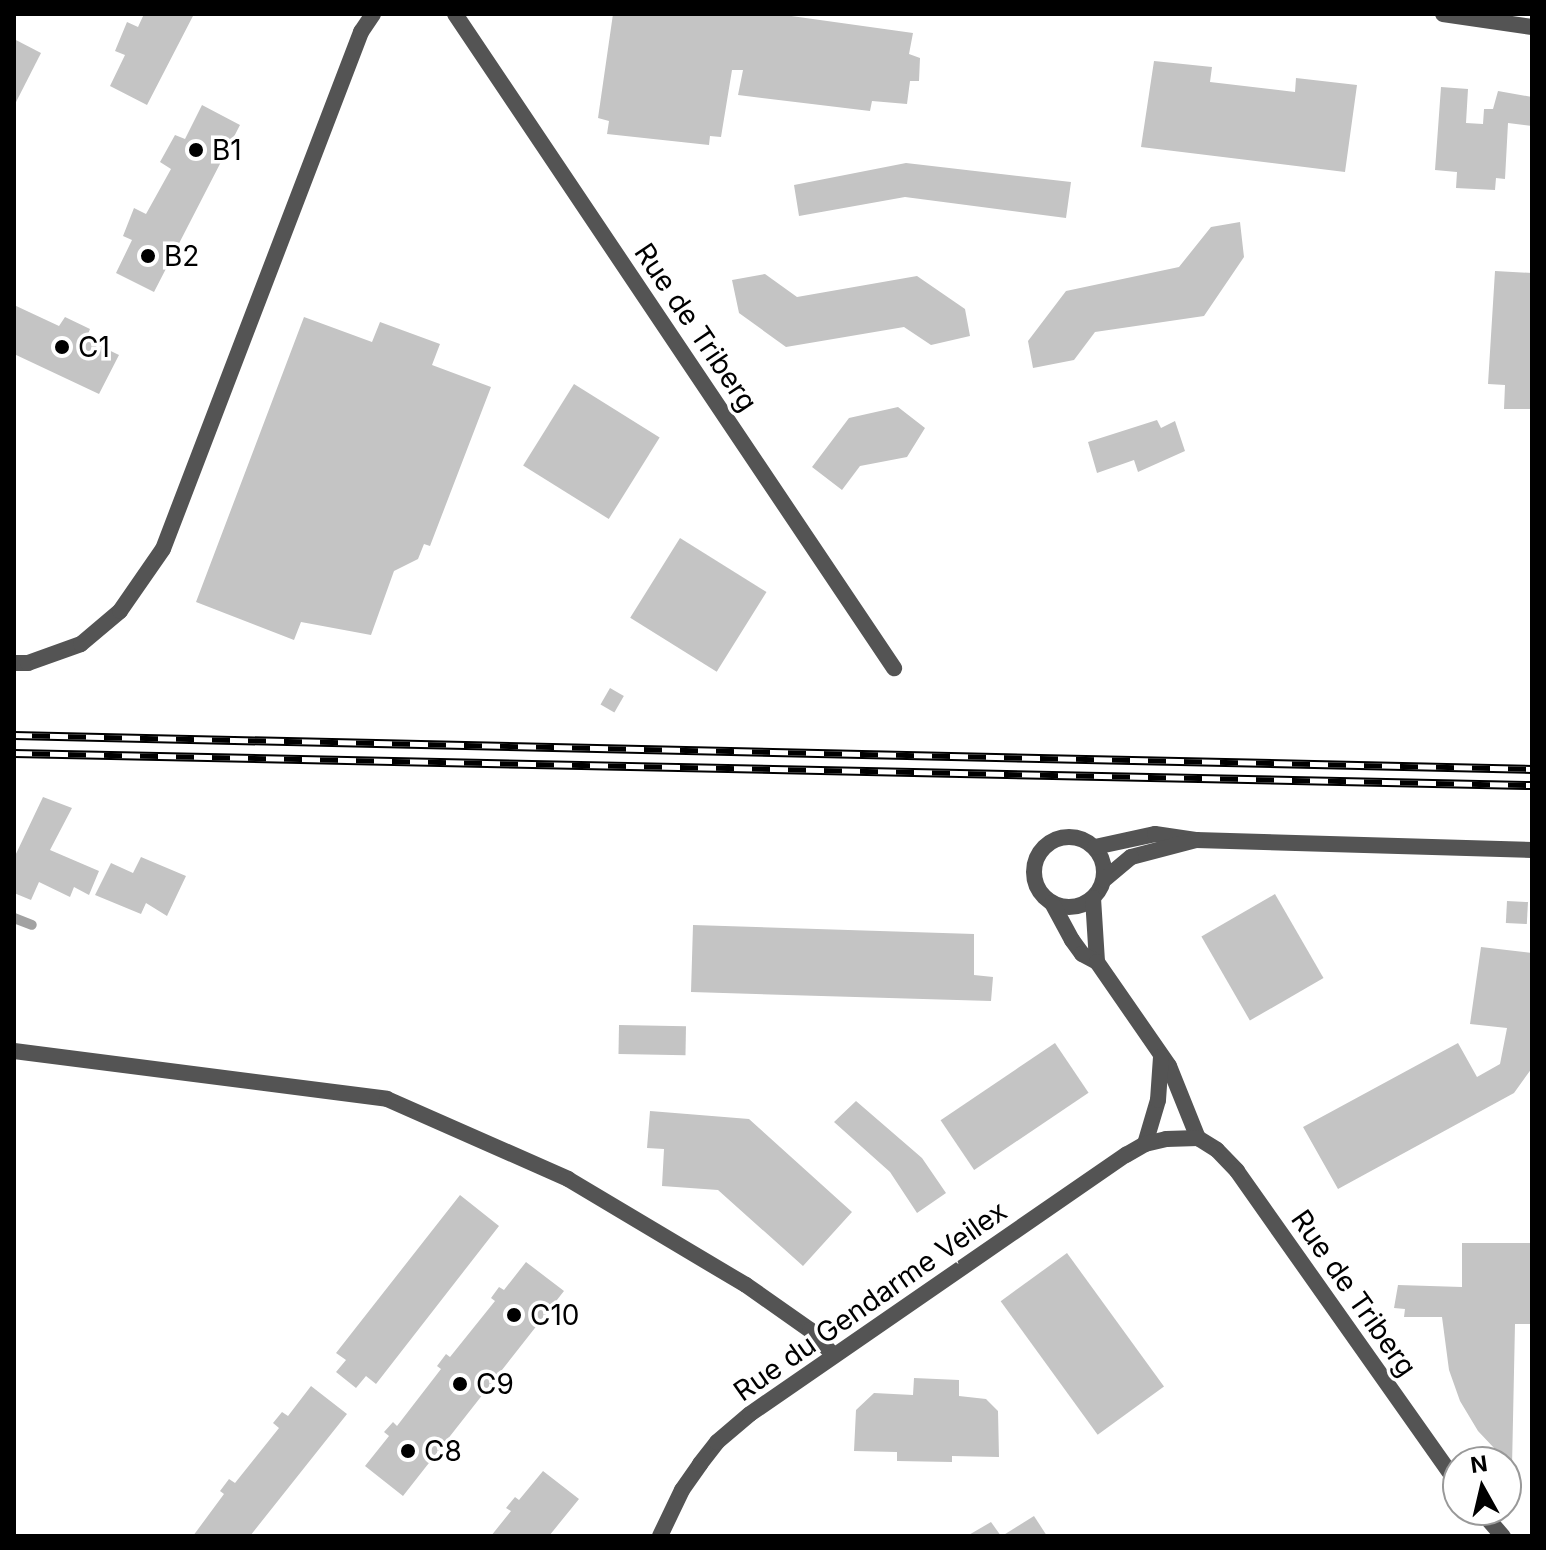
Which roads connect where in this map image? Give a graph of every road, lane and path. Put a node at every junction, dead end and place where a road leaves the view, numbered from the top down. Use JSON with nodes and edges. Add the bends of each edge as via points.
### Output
{"nodes":[{"id":1,"x":373,"y":14,"type":"edge"},
{"id":2,"x":455,"y":14,"type":"edge"},
{"id":3,"x":1443,"y":14,"type":"edge"},
{"id":4,"x":1532,"y":27,"type":"edge"},
{"id":5,"x":14,"y":663,"type":"edge"},
{"id":6,"x":894,"y":668,"type":"dead end"},
{"id":7,"x":1196,"y":840,"type":"junction"},
{"id":8,"x":1095,"y":847,"type":"junction"},
{"id":9,"x":1532,"y":850,"type":"edge"},
{"id":10,"x":1104,"y":880,"type":"junction"},
{"id":11,"x":1093,"y":898,"type":"junction"},
{"id":12,"x":1052,"y":903,"type":"junction"},
{"id":13,"x":1097,"y":962,"type":"junction"},
{"id":14,"x":14,"y":1051,"type":"edge"},
{"id":15,"x":1161,"y":1057,"type":"junction"},
{"id":16,"x":1198,"y":1138,"type":"junction"},
{"id":17,"x":1145,"y":1144,"type":"junction"},
{"id":18,"x":833,"y":1355,"type":"junction"},
{"id":19,"x":1442,"y":1461,"type":"edge"},
{"id":20,"x":660,"y":1536,"type":"edge"}],
"edges":[{"from":1,"to":5,"type":"street","via":[[361,32],[163,549],[120,611],[81,644]]},
{"from":2,"to":6,"type":"street","name":"Rue de Triberg"},
{"from":3,"to":4,"type":"street"},
{"from":7,"to":8,"type":"street","via":[[1155,834]]},
{"from":7,"to":9,"type":"street"},
{"from":7,"to":10,"type":"street","via":[[1131,857]]},
{"from":8,"to":10,"type":"street","via":[[1102,857]]},
{"from":8,"to":12,"type":"street","via":[[1076,837],[1044,846],[1034,877]]},
{"from":10,"to":11,"type":"street"},
{"from":11,"to":12,"type":"street","via":[[1073,907]]},
{"from":11,"to":13,"type":"street"},
{"from":12,"to":13,"type":"street","via":[[1077,947]]},
{"from":13,"to":15,"type":"street"},
{"from":14,"to":18,"type":"street","via":[[387,1099],[568,1179],[746,1285],[810,1330]]},
{"from":15,"to":16,"type":"street","via":[[1176,1077]]},
{"from":15,"to":17,"type":"street","via":[[1158,1100]]},
{"from":16,"to":17,"type":"street"},
{"from":16,"to":19,"type":"street","name":"Rue de Triberg","via":[[1237,1171]]},
{"from":17,"to":18,"type":"street","name":"Rue du Gendarme Veilex"},
{"from":18,"to":20,"type":"street","name":"Rue du Gendarme Veilex","via":[[717,1442],[682,1490]]}]}
